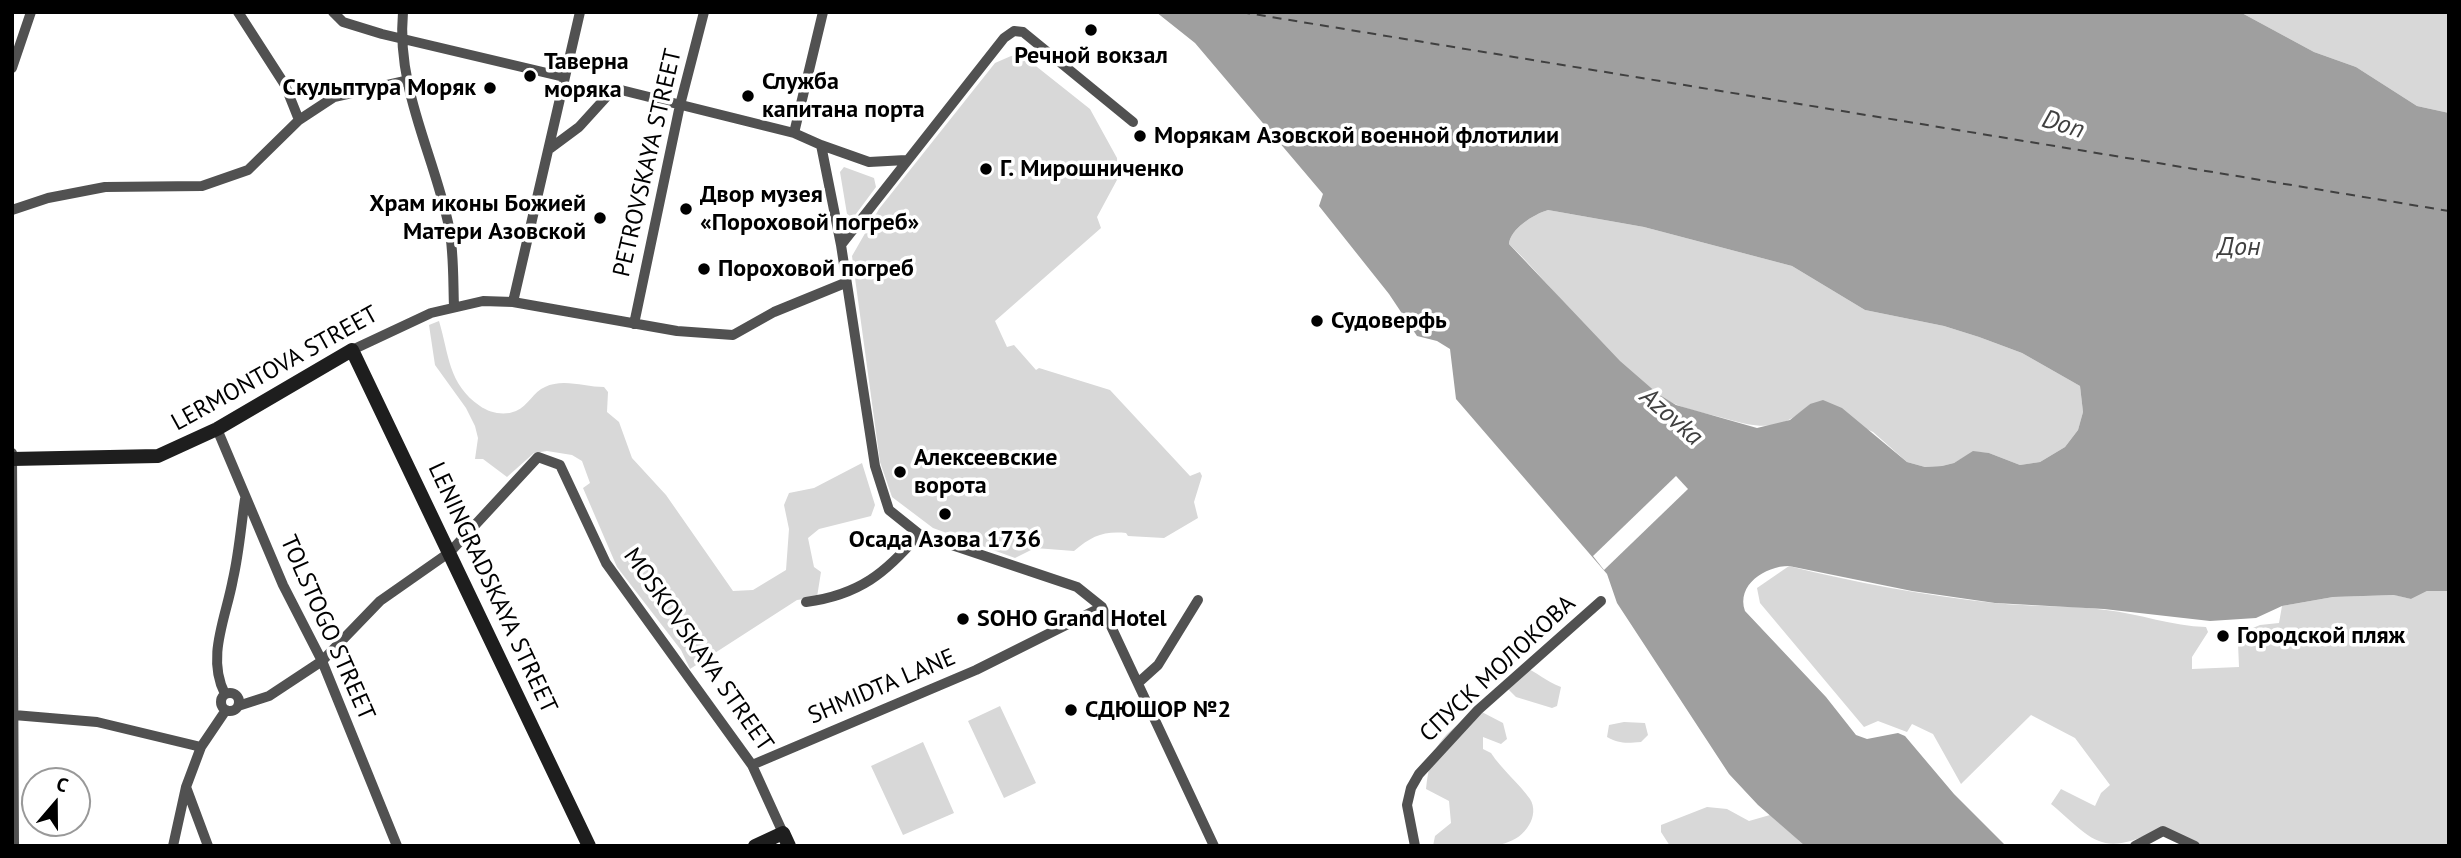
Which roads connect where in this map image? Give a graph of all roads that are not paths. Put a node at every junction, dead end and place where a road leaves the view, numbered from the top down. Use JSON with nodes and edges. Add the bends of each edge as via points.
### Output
{"nodes":[{"id":1,"x":32,"y":12,"type":"edge"},
{"id":2,"x":238,"y":12,"type":"edge"},
{"id":3,"x":333,"y":12,"type":"edge"},
{"id":4,"x":403,"y":12,"type":"edge"},
{"id":5,"x":579,"y":12,"type":"edge"},
{"id":6,"x":704,"y":12,"type":"edge"},
{"id":7,"x":823,"y":12,"type":"edge"},
{"id":8,"x":401,"y":39,"type":"junction"},
{"id":9,"x":13,"y":65,"type":"edge"},
{"id":10,"x":564,"y":77,"type":"junction"},
{"id":11,"x":405,"y":81,"type":"junction"},
{"id":12,"x":680,"y":105,"type":"junction"},
{"id":13,"x":299,"y":120,"type":"junction"},
{"id":14,"x":1133,"y":122,"type":"dead end"},
{"id":15,"x":794,"y":133,"type":"junction"},
{"id":16,"x":821,"y":145,"type":"junction"},
{"id":17,"x":548,"y":150,"type":"junction"},
{"id":18,"x":906,"y":160,"type":"junction"},
{"id":19,"x":12,"y":210,"type":"edge"},
{"id":20,"x":841,"y":245,"type":"junction"},
{"id":21,"x":845,"y":283,"type":"junction"},
{"id":22,"x":513,"y":302,"type":"junction"},
{"id":23,"x":454,"y":307,"type":"junction"},
{"id":24,"x":634,"y":324,"type":"junction"},
{"id":25,"x":352,"y":350,"type":"junction"},
{"id":26,"x":217,"y":429,"type":"junction"},
{"id":27,"x":12,"y":453,"type":"edge"},
{"id":28,"x":12,"y":459,"type":"edge"},
{"id":29,"x":245,"y":497,"type":"junction"},
{"id":30,"x":919,"y":534,"type":"junction"},
{"id":31,"x":450,"y":552,"type":"junction"},
{"id":32,"x":1199,"y":600,"type":"dead end"},
{"id":33,"x":1601,"y":601,"type":"dead end"},
{"id":34,"x":806,"y":603,"type":"dead end"},
{"id":35,"x":1102,"y":607,"type":"junction"},
{"id":36,"x":322,"y":661,"type":"junction"},
{"id":37,"x":1138,"y":683,"type":"junction"},
{"id":38,"x":225,"y":694,"type":"junction"},
{"id":39,"x":238,"y":706,"type":"junction"},
{"id":40,"x":226,"y":710,"type":"junction"},
{"id":41,"x":14,"y":715,"type":"edge"},
{"id":42,"x":13,"y":735,"type":"edge"},
{"id":43,"x":201,"y":747,"type":"junction"},
{"id":44,"x":752,"y":765,"type":"junction"},
{"id":45,"x":186,"y":787,"type":"junction"},
{"id":46,"x":786,"y":839,"type":"edge"},
{"id":47,"x":14,"y":846,"type":"edge"},
{"id":48,"x":173,"y":846,"type":"edge"},
{"id":49,"x":208,"y":846,"type":"edge"},
{"id":50,"x":397,"y":846,"type":"edge"},
{"id":51,"x":589,"y":846,"type":"edge"},
{"id":52,"x":755,"y":846,"type":"edge"},
{"id":53,"x":1214,"y":846,"type":"edge"},
{"id":54,"x":1415,"y":846,"type":"edge"},
{"id":55,"x":2135,"y":846,"type":"edge"},
{"id":56,"x":2195,"y":846,"type":"edge"}],
"edges":[{"from":1,"to":9,"type":"street"},
{"from":2,"to":13,"type":"street","via":[[285,85]]},
{"from":3,"to":8,"type":"street","via":[[343,22]]},
{"from":4,"to":8,"type":"street"},
{"from":5,"to":10,"type":"street"},
{"from":6,"to":12,"type":"street","name":"PETROVSKAYA STREET"},
{"from":7,"to":15,"type":"street"},
{"from":8,"to":10,"type":"street"},
{"from":8,"to":11,"type":"street"},
{"from":10,"to":17,"type":"street"},
{"from":11,"to":13,"type":"street","via":[[334,97]]},
{"from":11,"to":23,"type":"street","via":[[449,228]]},
{"from":12,"to":15,"type":"street"},
{"from":12,"to":17,"type":"street","via":[[621,90],[609,94],[579,127]]},
{"from":12,"to":24,"type":"street","name":"PETROVSKAYA STREET"},
{"from":13,"to":19,"type":"street","via":[[248,170],[202,186],[105,187]]},
{"from":14,"to":18,"type":"street","via":[[1023,32],[1014,32],[1004,38]]},
{"from":15,"to":16,"type":"street"},
{"from":16,"to":18,"type":"street","via":[[869,162]]},
{"from":16,"to":20,"type":"street"},
{"from":17,"to":22,"type":"street"},
{"from":18,"to":20,"type":"street"},
{"from":20,"to":21,"type":"street"},
{"from":21,"to":24,"type":"street","name":"LERMONTOVA STREET","via":[[774,312],[733,335]]},
{"from":21,"to":30,"type":"street","via":[[884,501]]},
{"from":22,"to":23,"type":"street","name":"LERMONTOVA STREET","via":[[483,301]]},
{"from":22,"to":24,"type":"street","name":"LERMONTOVA STREET"},
{"from":23,"to":25,"type":"street","name":"LERMONTOVA STREET"},
{"from":25,"to":26,"type":"street","name":"LERMONTOVA STREET"},
{"from":25,"to":31,"type":"street","name":"LENINGRADSKAYA STREET"},
{"from":26,"to":28,"type":"street","name":"LERMONTOVA STREET","via":[[158,456]]},
{"from":26,"to":29,"type":"street","name":"TOLSTOGO STREET"},
{"from":27,"to":28,"type":"street"},
{"from":28,"to":41,"type":"street"},
{"from":29,"to":36,"type":"street","name":"TOLSTOGO STREET"},
{"from":29,"to":38,"type":"street","via":[[233,579],[216,648],[217,678]]},
{"from":30,"to":34,"type":"street","via":[[893,565],[863,587]]},
{"from":30,"to":35,"type":"street","via":[[1077,587]]},
{"from":31,"to":36,"type":"street","via":[[380,601]]},
{"from":31,"to":44,"type":"street","name":"MOSKOVSKAYA STREET","via":[[538,457],[560,465],[606,563]]},
{"from":31,"to":51,"type":"street","name":"LENINGRADSKAYA STREET"},
{"from":32,"to":37,"type":"street","via":[[1158,665]]},
{"from":33,"to":54,"type":"street","name":"СПУСК МОЛОКОВА","via":[[1478,710],[1419,774],[1410,788],[1408,805]]},
{"from":35,"to":37,"type":"street"},
{"from":35,"to":44,"type":"street","name":"SHMIDTA LANE","via":[[976,670]]},
{"from":36,"to":39,"type":"street","via":[[269,696]]},
{"from":36,"to":50,"type":"street","name":"TOLSTOGO STREET"},
{"from":37,"to":53,"type":"street"},
{"from":38,"to":39,"type":"street","via":[[236,696]]},
{"from":38,"to":40,"type":"street","via":[[221,702]]},
{"from":39,"to":40,"type":"street"},
{"from":40,"to":43,"type":"street"},
{"from":41,"to":42,"type":"street"},
{"from":41,"to":43,"type":"street","via":[[97,722]]},
{"from":42,"to":47,"type":"street"},
{"from":43,"to":45,"type":"street"},
{"from":44,"to":46,"type":"street","name":"MOSKOVSKAYA STREET"},
{"from":45,"to":48,"type":"street"},
{"from":45,"to":49,"type":"street"},
{"from":46,"to":52,"type":"street"},
{"from":55,"to":56,"type":"street","via":[[2163,831]]}]}
